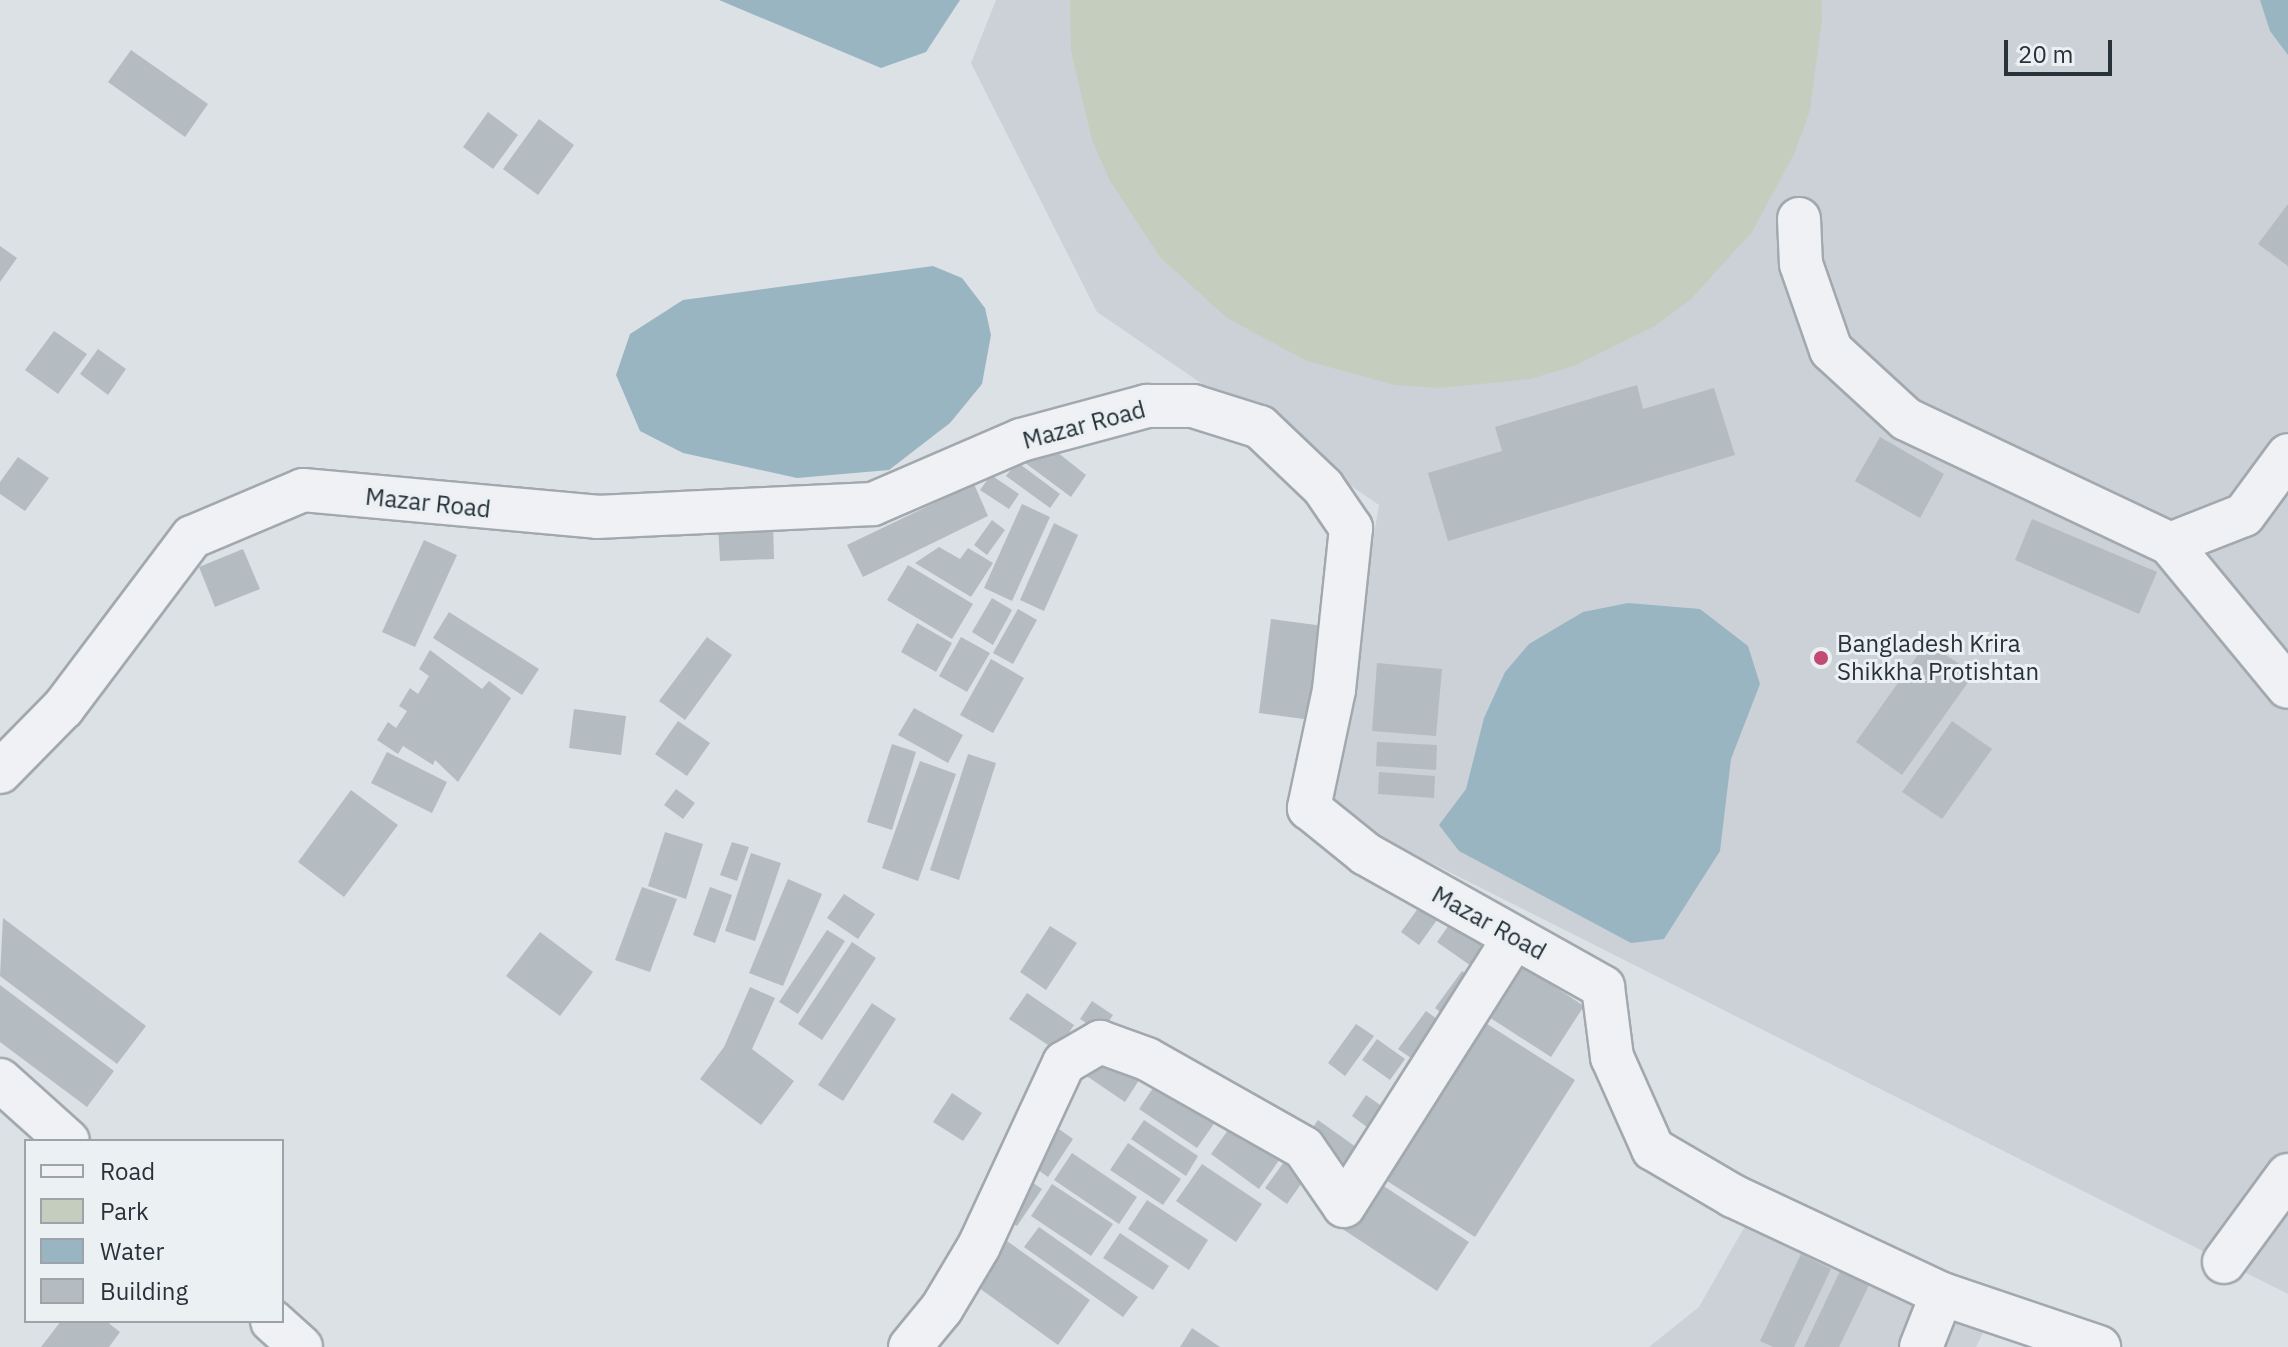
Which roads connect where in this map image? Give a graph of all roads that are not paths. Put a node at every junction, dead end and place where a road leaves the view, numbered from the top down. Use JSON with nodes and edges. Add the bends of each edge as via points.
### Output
{"nodes":[{"id":1,"x":1799,"y":219,"type":"dead end"},
{"id":2,"x":2288,"y":455,"type":"edge"},
{"id":3,"x":2170,"y":544,"type":"junction"},
{"id":4,"x":2288,"y":687,"type":"edge"},
{"id":5,"x":0,"y":772,"type":"edge"},
{"id":6,"x":1514,"y":938,"type":"junction"},
{"id":7,"x":0,"y":1080,"type":"edge"},
{"id":8,"x":66,"y":1139,"type":"edge"},
{"id":9,"x":2288,"y":1175,"type":"edge"},
{"id":10,"x":2224,"y":1262,"type":"dead end"},
{"id":11,"x":1942,"y":1294,"type":"junction"},
{"id":12,"x":274,"y":1323,"type":"edge"},
{"id":13,"x":301,"y":1347,"type":"edge"},
{"id":14,"x":910,"y":1347,"type":"edge"},
{"id":15,"x":1921,"y":1347,"type":"edge"},
{"id":16,"x":2099,"y":1347,"type":"edge"}],
"edges":[{"from":1,"to":3,"type":"street","via":[[1801,264],[1831,350],[1906,419]]},
{"from":2,"to":3,"type":"street","via":[[2244,515]]},
{"from":3,"to":4,"type":"street"},
{"from":5,"to":6,"type":"street","name":"Mazar Road","via":[[63,708],[192,537],[303,490],[597,517],[873,504],[1021,440],[1147,406],[1193,406],[1260,427],[1323,487],[1351,528],[1334,690],[1309,808],[1366,854]]},
{"from":6,"to":11,"type":"street","name":"Mazar Road","via":[[1603,987],[1612,1057],[1653,1149],[1733,1196]]},
{"from":6,"to":14,"type":"street","via":[[1344,1206],[1304,1148],[1147,1059],[1100,1042],[1064,1063],[979,1246],[942,1308]]},
{"from":7,"to":8,"type":"street"},
{"from":9,"to":10,"type":"street"},
{"from":11,"to":15,"type":"street"},
{"from":11,"to":16,"type":"street","name":"Mazar Road"},
{"from":12,"to":13,"type":"street"}]}
